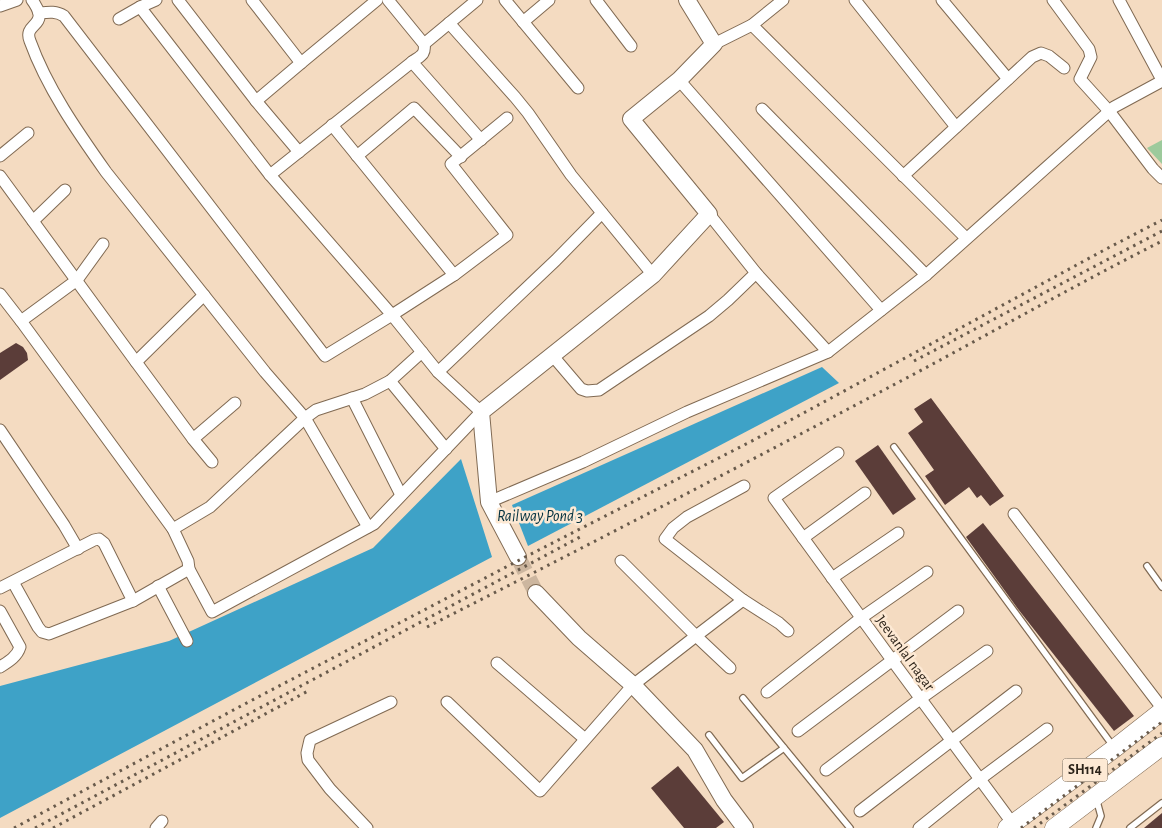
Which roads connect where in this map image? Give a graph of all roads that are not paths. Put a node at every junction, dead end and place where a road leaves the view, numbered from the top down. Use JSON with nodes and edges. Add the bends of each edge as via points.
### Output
{"nodes":[{"id":1,"x":15,"y":0,"type":"edge"},
{"id":2,"x":32,"y":0,"type":"edge"},
{"id":3,"x":156,"y":0,"type":"edge"},
{"id":4,"x":178,"y":0,"type":"edge"},
{"id":5,"x":252,"y":0,"type":"edge"},
{"id":6,"x":377,"y":0,"type":"edge"},
{"id":7,"x":388,"y":0,"type":"edge"},
{"id":8,"x":477,"y":0,"type":"edge"},
{"id":9,"x":505,"y":0,"type":"edge"},
{"id":10,"x":549,"y":0,"type":"edge"},
{"id":11,"x":596,"y":0,"type":"edge"},
{"id":12,"x":687,"y":0,"type":"edge"},
{"id":13,"x":783,"y":0,"type":"edge"},
{"id":14,"x":855,"y":0,"type":"edge"},
{"id":15,"x":942,"y":0,"type":"edge"},
{"id":16,"x":1053,"y":0,"type":"edge"},
{"id":17,"x":1119,"y":0,"type":"edge"},
{"id":18,"x":0,"y":6,"type":"edge"},
{"id":19,"x":140,"y":7,"type":"junction"},
{"id":20,"x":39,"y":13,"type":"junction"},
{"id":21,"x":119,"y":19,"type":"dead end"},
{"id":22,"x":523,"y":22,"type":"junction"},
{"id":23,"x":449,"y":23,"type":"junction"},
{"id":24,"x":752,"y":25,"type":"junction"},
{"id":25,"x":424,"y":44,"type":"junction"},
{"id":26,"x":714,"y":44,"type":"junction"},
{"id":27,"x":631,"y":46,"type":"dead end"},
{"id":28,"x":412,"y":62,"type":"junction"},
{"id":29,"x":301,"y":63,"type":"junction"},
{"id":30,"x":1064,"y":68,"type":"dead end"},
{"id":31,"x":1008,"y":79,"type":"junction"},
{"id":32,"x":679,"y":80,"type":"junction"},
{"id":33,"x":1162,"y":81,"type":"edge"},
{"id":34,"x":578,"y":88,"type":"dead end"},
{"id":35,"x":256,"y":101,"type":"junction"},
{"id":36,"x":762,"y":109,"type":"dead end"},
{"id":37,"x":1109,"y":111,"type":"junction"},
{"id":38,"x":507,"y":118,"type":"dead end"},
{"id":39,"x":332,"y":126,"type":"junction"},
{"id":40,"x":956,"y":127,"type":"junction"},
{"id":41,"x":28,"y":133,"type":"dead end"},
{"id":42,"x":481,"y":140,"type":"junction"},
{"id":43,"x":298,"y":152,"type":"junction"},
{"id":44,"x":0,"y":156,"type":"edge"},
{"id":45,"x":357,"y":156,"type":"junction"},
{"id":46,"x":461,"y":157,"type":"junction"},
{"id":47,"x":270,"y":175,"type":"junction"},
{"id":48,"x":0,"y":176,"type":"edge"},
{"id":49,"x":903,"y":176,"type":"junction"},
{"id":50,"x":1162,"y":178,"type":"edge"},
{"id":51,"x":65,"y":190,"type":"dead end"},
{"id":52,"x":602,"y":212,"type":"junction"},
{"id":53,"x":709,"y":214,"type":"junction"},
{"id":54,"x":33,"y":221,"type":"junction"},
{"id":55,"x":966,"y":238,"type":"junction"},
{"id":56,"x":104,"y":244,"type":"dead end"},
{"id":57,"x":756,"y":273,"type":"junction"},
{"id":58,"x":454,"y":275,"type":"junction"},
{"id":59,"x":653,"y":275,"type":"junction"},
{"id":60,"x":926,"y":275,"type":"junction"},
{"id":61,"x":77,"y":280,"type":"junction"},
{"id":62,"x":204,"y":295,"type":"junction"},
{"id":63,"x":2,"y":301,"type":"edge"},
{"id":64,"x":881,"y":310,"type":"junction"},
{"id":65,"x":392,"y":315,"type":"junction"},
{"id":66,"x":21,"y":321,"type":"junction"},
{"id":67,"x":422,"y":352,"type":"junction"},
{"id":68,"x":828,"y":352,"type":"junction"},
{"id":69,"x":552,"y":355,"type":"junction"},
{"id":70,"x":136,"y":362,"type":"junction"},
{"id":71,"x":438,"y":372,"type":"junction"},
{"id":72,"x":390,"y":381,"type":"junction"},
{"id":73,"x":352,"y":398,"type":"junction"},
{"id":74,"x":235,"y":403,"type":"dead end"},
{"id":75,"x":481,"y":412,"type":"junction"},
{"id":76,"x":305,"y":418,"type":"junction"},
{"id":77,"x":0,"y":430,"type":"edge"},
{"id":78,"x":193,"y":439,"type":"junction"},
{"id":79,"x":894,"y":447,"type":"dead end"},
{"id":80,"x":446,"y":448,"type":"junction"},
{"id":81,"x":838,"y":453,"type":"dead end"},
{"id":82,"x":212,"y":462,"type":"dead end"},
{"id":83,"x":744,"y":486,"type":"dead end"},
{"id":84,"x":865,"y":493,"type":"dead end"},
{"id":85,"x":401,"y":495,"type":"junction"},
{"id":86,"x":489,"y":502,"type":"junction"},
{"id":87,"x":1014,"y":514,"type":"dead end"},
{"id":88,"x":368,"y":527,"type":"junction"},
{"id":89,"x":173,"y":529,"type":"junction"},
{"id":90,"x":898,"y":533,"type":"dead end"},
{"id":91,"x":803,"y":538,"type":"junction"},
{"id":92,"x":78,"y":549,"type":"junction"},
{"id":93,"x":518,"y":557,"type":"tunnel mouth"},
{"id":94,"x":621,"y":561,"type":"dead end"},
{"id":95,"x":1147,"y":566,"type":"dead end"},
{"id":96,"x":189,"y":569,"type":"junction"},
{"id":97,"x":927,"y":572,"type":"dead end"},
{"id":98,"x":832,"y":578,"type":"junction"},
{"id":99,"x":14,"y":582,"type":"junction"},
{"id":100,"x":158,"y":586,"type":"junction"},
{"id":101,"x":1162,"y":587,"type":"edge"},
{"id":102,"x":0,"y":588,"type":"edge"},
{"id":103,"x":536,"y":593,"type":"tunnel mouth"},
{"id":104,"x":743,"y":600,"type":"junction"},
{"id":105,"x":133,"y":601,"type":"junction"},
{"id":106,"x":0,"y":611,"type":"edge"},
{"id":107,"x":958,"y":612,"type":"dead end"},
{"id":108,"x":861,"y":618,"type":"junction"},
{"id":109,"x":788,"y":631,"type":"dead end"},
{"id":110,"x":696,"y":636,"type":"junction"},
{"id":111,"x":187,"y":641,"type":"dead end"},
{"id":112,"x":987,"y":651,"type":"dead end"},
{"id":113,"x":892,"y":660,"type":"junction"},
{"id":114,"x":497,"y":663,"type":"dead end"},
{"id":115,"x":0,"y":667,"type":"edge"},
{"id":116,"x":730,"y":668,"type":"dead end"},
{"id":117,"x":633,"y":685,"type":"junction"},
{"id":118,"x":1016,"y":691,"type":"dead end"},
{"id":119,"x":767,"y":692,"type":"dead end"},
{"id":120,"x":743,"y":698,"type":"dead end"},
{"id":121,"x":920,"y":699,"type":"junction"},
{"id":122,"x":391,"y":702,"type":"dead end"},
{"id":123,"x":447,"y":702,"type":"dead end"},
{"id":124,"x":1162,"y":709,"type":"edge"},
{"id":125,"x":1047,"y":729,"type":"dead end"},
{"id":126,"x":798,"y":731,"type":"dead end"},
{"id":127,"x":709,"y":735,"type":"dead end"},
{"id":128,"x":585,"y":740,"type":"junction"},
{"id":129,"x":952,"y":741,"type":"junction"},
{"id":130,"x":1162,"y":746,"type":"edge"},
{"id":131,"x":784,"y":748,"type":"junction"},
{"id":132,"x":1115,"y":748,"type":"junction"},
{"id":133,"x":826,"y":770,"type":"dead end"},
{"id":134,"x":980,"y":779,"type":"junction"},
{"id":135,"x":1096,"y":796,"type":"junction"},
{"id":136,"x":1162,"y":803,"type":"edge"},
{"id":137,"x":860,"y":811,"type":"dead end"},
{"id":138,"x":1010,"y":826,"type":"edge"},
{"id":139,"x":367,"y":828,"type":"edge"},
{"id":140,"x":745,"y":828,"type":"edge"},
{"id":141,"x":850,"y":828,"type":"edge"},
{"id":142,"x":919,"y":828,"type":"edge"},
{"id":143,"x":1054,"y":828,"type":"edge"},
{"id":144,"x":1096,"y":828,"type":"edge"},
{"id":145,"x":1130,"y":828,"type":"edge"}],
"edges":[{"from":1,"to":18,"type":"street"},
{"from":2,"to":20,"type":"street"},
{"from":3,"to":19,"type":"street"},
{"from":4,"to":35,"type":"street"},
{"from":5,"to":29,"type":"street"},
{"from":6,"to":29,"type":"street"},
{"from":7,"to":25,"type":"street"},
{"from":8,"to":23,"type":"street"},
{"from":9,"to":22,"type":"street"},
{"from":10,"to":22,"type":"street"},
{"from":11,"to":27,"type":"street"},
{"from":12,"to":26,"type":"street"},
{"from":13,"to":24,"type":"street"},
{"from":14,"to":40,"type":"street"},
{"from":15,"to":31,"type":"street"},
{"from":16,"to":37,"type":"street","via":[[1089,49],[1091,57],[1080,79]]},
{"from":17,"to":33,"type":"street"},
{"from":19,"to":21,"type":"street"},
{"from":19,"to":47,"type":"street"},
{"from":20,"to":62,"type":"street","via":[[38,21],[29,30],[29,39],[63,109],[106,172]]},
{"from":20,"to":65,"type":"street","via":[[55,12],[64,16],[325,356]]},
{"from":22,"to":34,"type":"street"},
{"from":23,"to":25,"type":"street"},
{"from":23,"to":52,"type":"street","via":[[528,113],[571,175]]},
{"from":24,"to":26,"type":"street"},
{"from":24,"to":49,"type":"street"},
{"from":25,"to":28,"type":"street","via":[[424,53]]},
{"from":26,"to":32,"type":"street"},
{"from":28,"to":39,"type":"street"},
{"from":28,"to":42,"type":"street"},
{"from":29,"to":35,"type":"street"},
{"from":30,"to":31,"type":"street","via":[[1041,53]]},
{"from":31,"to":40,"type":"street"},
{"from":32,"to":53,"type":"street","via":[[631,119]]},
{"from":32,"to":64,"type":"street"},
{"from":33,"to":37,"type":"street"},
{"from":35,"to":43,"type":"street"},
{"from":36,"to":60,"type":"street"},
{"from":37,"to":50,"type":"street"},
{"from":37,"to":55,"type":"street"},
{"from":38,"to":42,"type":"street"},
{"from":39,"to":43,"type":"street"},
{"from":39,"to":45,"type":"street"},
{"from":40,"to":49,"type":"street"},
{"from":41,"to":44,"type":"street"},
{"from":42,"to":46,"type":"street"},
{"from":43,"to":47,"type":"street"},
{"from":45,"to":46,"type":"street","via":[[414,108]]},
{"from":45,"to":58,"type":"street"},
{"from":46,"to":58,"type":"street","via":[[451,164],[507,235]]},
{"from":47,"to":65,"type":"street"},
{"from":48,"to":54,"type":"street"},
{"from":49,"to":55,"type":"street"},
{"from":51,"to":54,"type":"street"},
{"from":52,"to":59,"type":"street"},
{"from":52,"to":71,"type":"street"},
{"from":53,"to":57,"type":"street"},
{"from":53,"to":59,"type":"street"},
{"from":54,"to":61,"type":"street"},
{"from":55,"to":60,"type":"street"},
{"from":56,"to":61,"type":"street"},
{"from":57,"to":68,"type":"street"},
{"from":57,"to":69,"type":"street","via":[[709,316],[598,390],[581,389]]},
{"from":58,"to":65,"type":"street"},
{"from":59,"to":69,"type":"street"},
{"from":60,"to":64,"type":"street"},
{"from":61,"to":66,"type":"street"},
{"from":61,"to":70,"type":"street"},
{"from":62,"to":70,"type":"street"},
{"from":62,"to":76,"type":"street"},
{"from":63,"to":66,"type":"street"},
{"from":64,"to":68,"type":"street"},
{"from":65,"to":67,"type":"street"},
{"from":66,"to":89,"type":"street"},
{"from":67,"to":71,"type":"street"},
{"from":67,"to":72,"type":"street"},
{"from":68,"to":86,"type":"street"},
{"from":69,"to":75,"type":"street"},
{"from":70,"to":78,"type":"street"},
{"from":71,"to":75,"type":"street"},
{"from":72,"to":73,"type":"street"},
{"from":72,"to":80,"type":"street"},
{"from":73,"to":76,"type":"street","via":[[316,410]]},
{"from":73,"to":85,"type":"street"},
{"from":74,"to":78,"type":"street"},
{"from":75,"to":80,"type":"street"},
{"from":75,"to":86,"type":"street"},
{"from":76,"to":88,"type":"street"},
{"from":76,"to":89,"type":"street","via":[[210,508]]},
{"from":77,"to":92,"type":"street"},
{"from":78,"to":82,"type":"street"},
{"from":79,"to":132,"type":"lane"},
{"from":80,"to":85,"type":"street"},
{"from":81,"to":91,"type":"street","name":"Jeevanlal nagar","via":[[774,498]]},
{"from":83,"to":104,"type":"street","via":[[687,517],[665,539]]},
{"from":84,"to":91,"type":"street"},
{"from":85,"to":88,"type":"street"},
{"from":86,"to":93,"type":"street"},
{"from":87,"to":124,"type":"street"},
{"from":88,"to":96,"type":"street","via":[[212,612]]},
{"from":89,"to":96,"type":"street"},
{"from":90,"to":98,"type":"street"},
{"from":91,"to":98,"type":"street","name":"Jeevanlal nagar"},
{"from":92,"to":99,"type":"street"},
{"from":92,"to":105,"type":"street","via":[[94,540],[104,543]]},
{"from":94,"to":110,"type":"street"},
{"from":95,"to":101,"type":"lane"},
{"from":96,"to":100,"type":"street"},
{"from":97,"to":108,"type":"street"},
{"from":98,"to":108,"type":"street","name":"Jeevanlal nagar"},
{"from":99,"to":102,"type":"street"},
{"from":99,"to":105,"type":"street","via":[[38,627],[49,634]]},
{"from":100,"to":105,"type":"street"},
{"from":100,"to":111,"type":"street"},
{"from":103,"to":117,"type":"street","via":[[579,638]]},
{"from":104,"to":109,"type":"street"},
{"from":104,"to":110,"type":"street"},
{"from":106,"to":115,"type":"street","via":[[20,648]]},
{"from":107,"to":113,"type":"street"},
{"from":108,"to":113,"type":"street","name":"Jeevanlal nagar"},
{"from":108,"to":119,"type":"street"},
{"from":110,"to":116,"type":"street"},
{"from":110,"to":117,"type":"street"},
{"from":112,"to":121,"type":"street"},
{"from":113,"to":121,"type":"street","name":"Jeevanlal nagar"},
{"from":113,"to":126,"type":"street"},
{"from":114,"to":128,"type":"street"},
{"from":117,"to":128,"type":"street"},
{"from":117,"to":140,"type":"street","via":[[696,750],[724,800]]},
{"from":118,"to":129,"type":"street"},
{"from":120,"to":131,"type":"lane"},
{"from":121,"to":129,"type":"street","name":"Jeevanlal nagar"},
{"from":121,"to":133,"type":"street"},
{"from":122,"to":139,"type":"street","via":[[310,740],[307,753],[308,760],[330,789]]},
{"from":123,"to":128,"type":"street","via":[[540,791]]},
{"from":124,"to":132,"type":"main road","number":"SH114"},
{"from":125,"to":134,"type":"street"},
{"from":127,"to":131,"type":"lane","via":[[742,778]]},
{"from":129,"to":134,"type":"street","name":"Jeevanlal nagar"},
{"from":129,"to":137,"type":"street"},
{"from":130,"to":135,"type":"main road","number":"SH114"},
{"from":131,"to":141,"type":"lane"},
{"from":132,"to":138,"type":"main road","number":"SH114"},
{"from":134,"to":138,"type":"street","name":"Jeevanlal nagar"},
{"from":134,"to":142,"type":"street"},
{"from":135,"to":143,"type":"main road","number":"SH114"},
{"from":135,"to":144,"type":"lane","via":[[1101,816]]},
{"from":136,"to":145,"type":"lane"}]}
